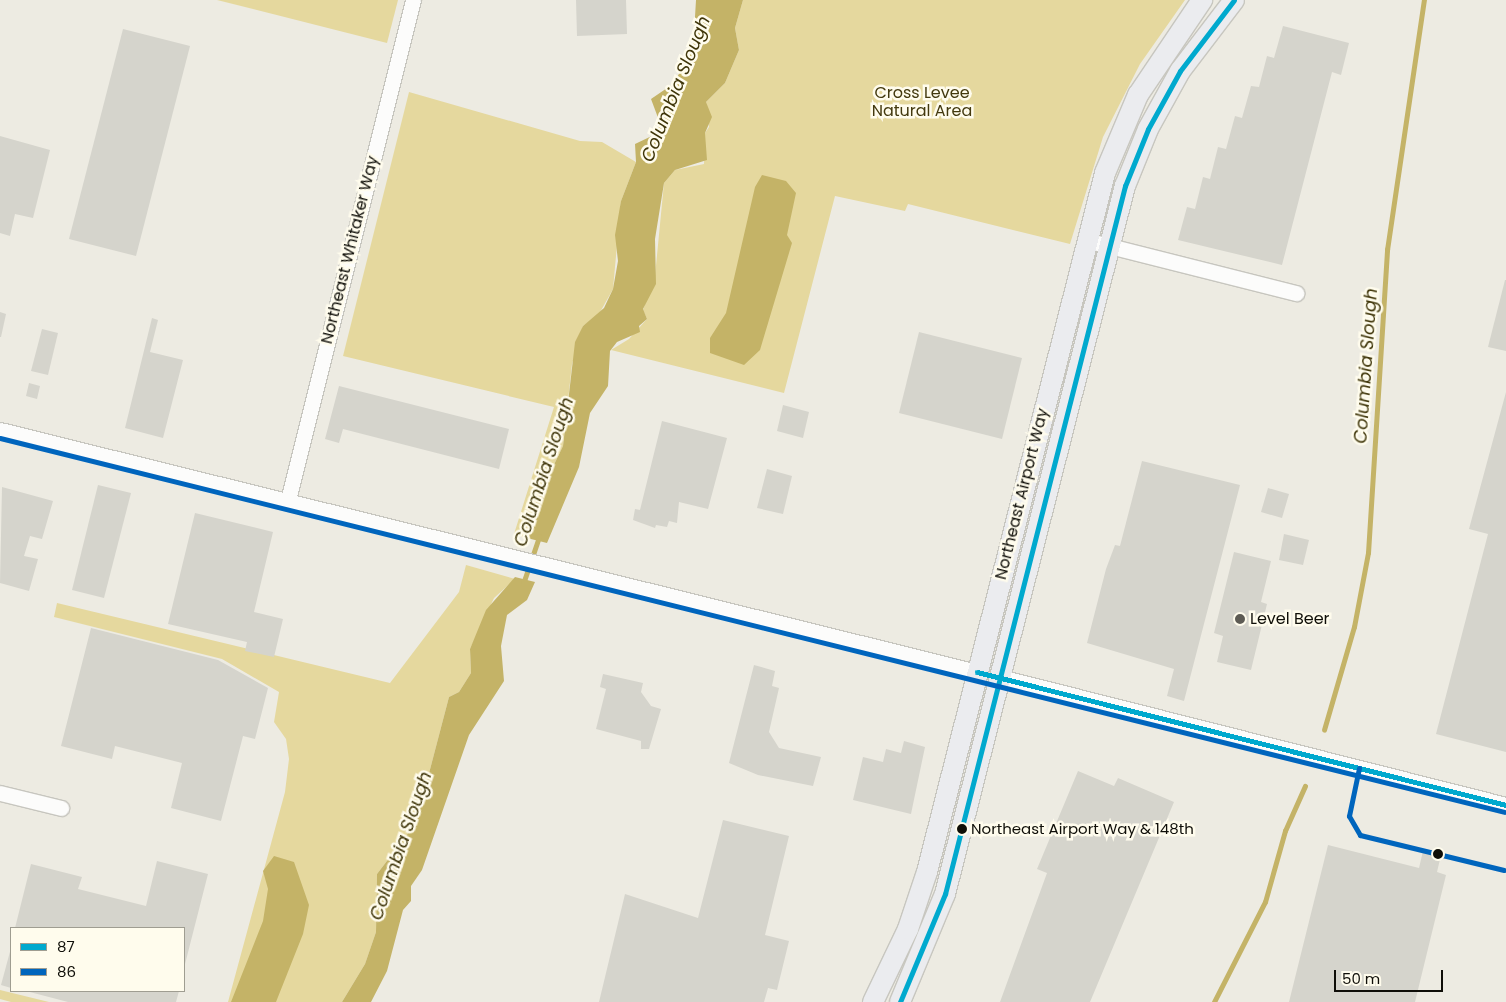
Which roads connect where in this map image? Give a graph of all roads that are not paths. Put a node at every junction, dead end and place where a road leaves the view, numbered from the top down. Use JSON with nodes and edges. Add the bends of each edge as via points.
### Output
{"nodes":[{"id":1,"x":413,"y":0,"type":"edge"},
{"id":2,"x":1202,"y":0,"type":"edge"},
{"id":3,"x":1234,"y":0,"type":"edge"},
{"id":4,"x":1086,"y":240,"type":"junction"},
{"id":5,"x":1109,"y":246,"type":"junction"},
{"id":6,"x":1296,"y":293,"type":"dead end"},
{"id":7,"x":0,"y":430,"type":"edge"},
{"id":8,"x":288,"y":500,"type":"junction"},
{"id":9,"x":977,"y":672,"type":"junction"},
{"id":10,"x":1000,"y":677,"type":"junction"},
{"id":11,"x":0,"y":793,"type":"edge"},
{"id":12,"x":1506,"y":805,"type":"edge"},
{"id":13,"x":61,"y":808,"type":"dead end"},
{"id":14,"x":873,"y":1002,"type":"edge"},
{"id":15,"x":900,"y":1002,"type":"edge"}],
"edges":[{"from":1,"to":8,"type":"street","name":"Northeast Whitaker Way"},
{"from":2,"to":4,"type":"main road","name":"Northeast Airport Way","via":[[1152,70],[1124,122]]},
{"from":3,"to":5,"type":"main road","name":"Northeast Airport Way","via":[[1180,71],[1148,129]]},
{"from":4,"to":5,"type":"street"},
{"from":4,"to":9,"type":"main road","name":"Northeast Airport Way"},
{"from":5,"to":6,"type":"street"},
{"from":5,"to":10,"type":"main road","name":"Northeast Airport Way"},
{"from":7,"to":8,"type":"street"},
{"from":8,"to":9,"type":"street"},
{"from":9,"to":10,"type":"main road"},
{"from":9,"to":14,"type":"main road","name":"Northeast Airport Way","via":[[919,898]]},
{"from":10,"to":12,"type":"street"},
{"from":10,"to":15,"type":"main road","name":"Northeast Airport Way","via":[[946,894]]},
{"from":11,"to":13,"type":"street"}]}
